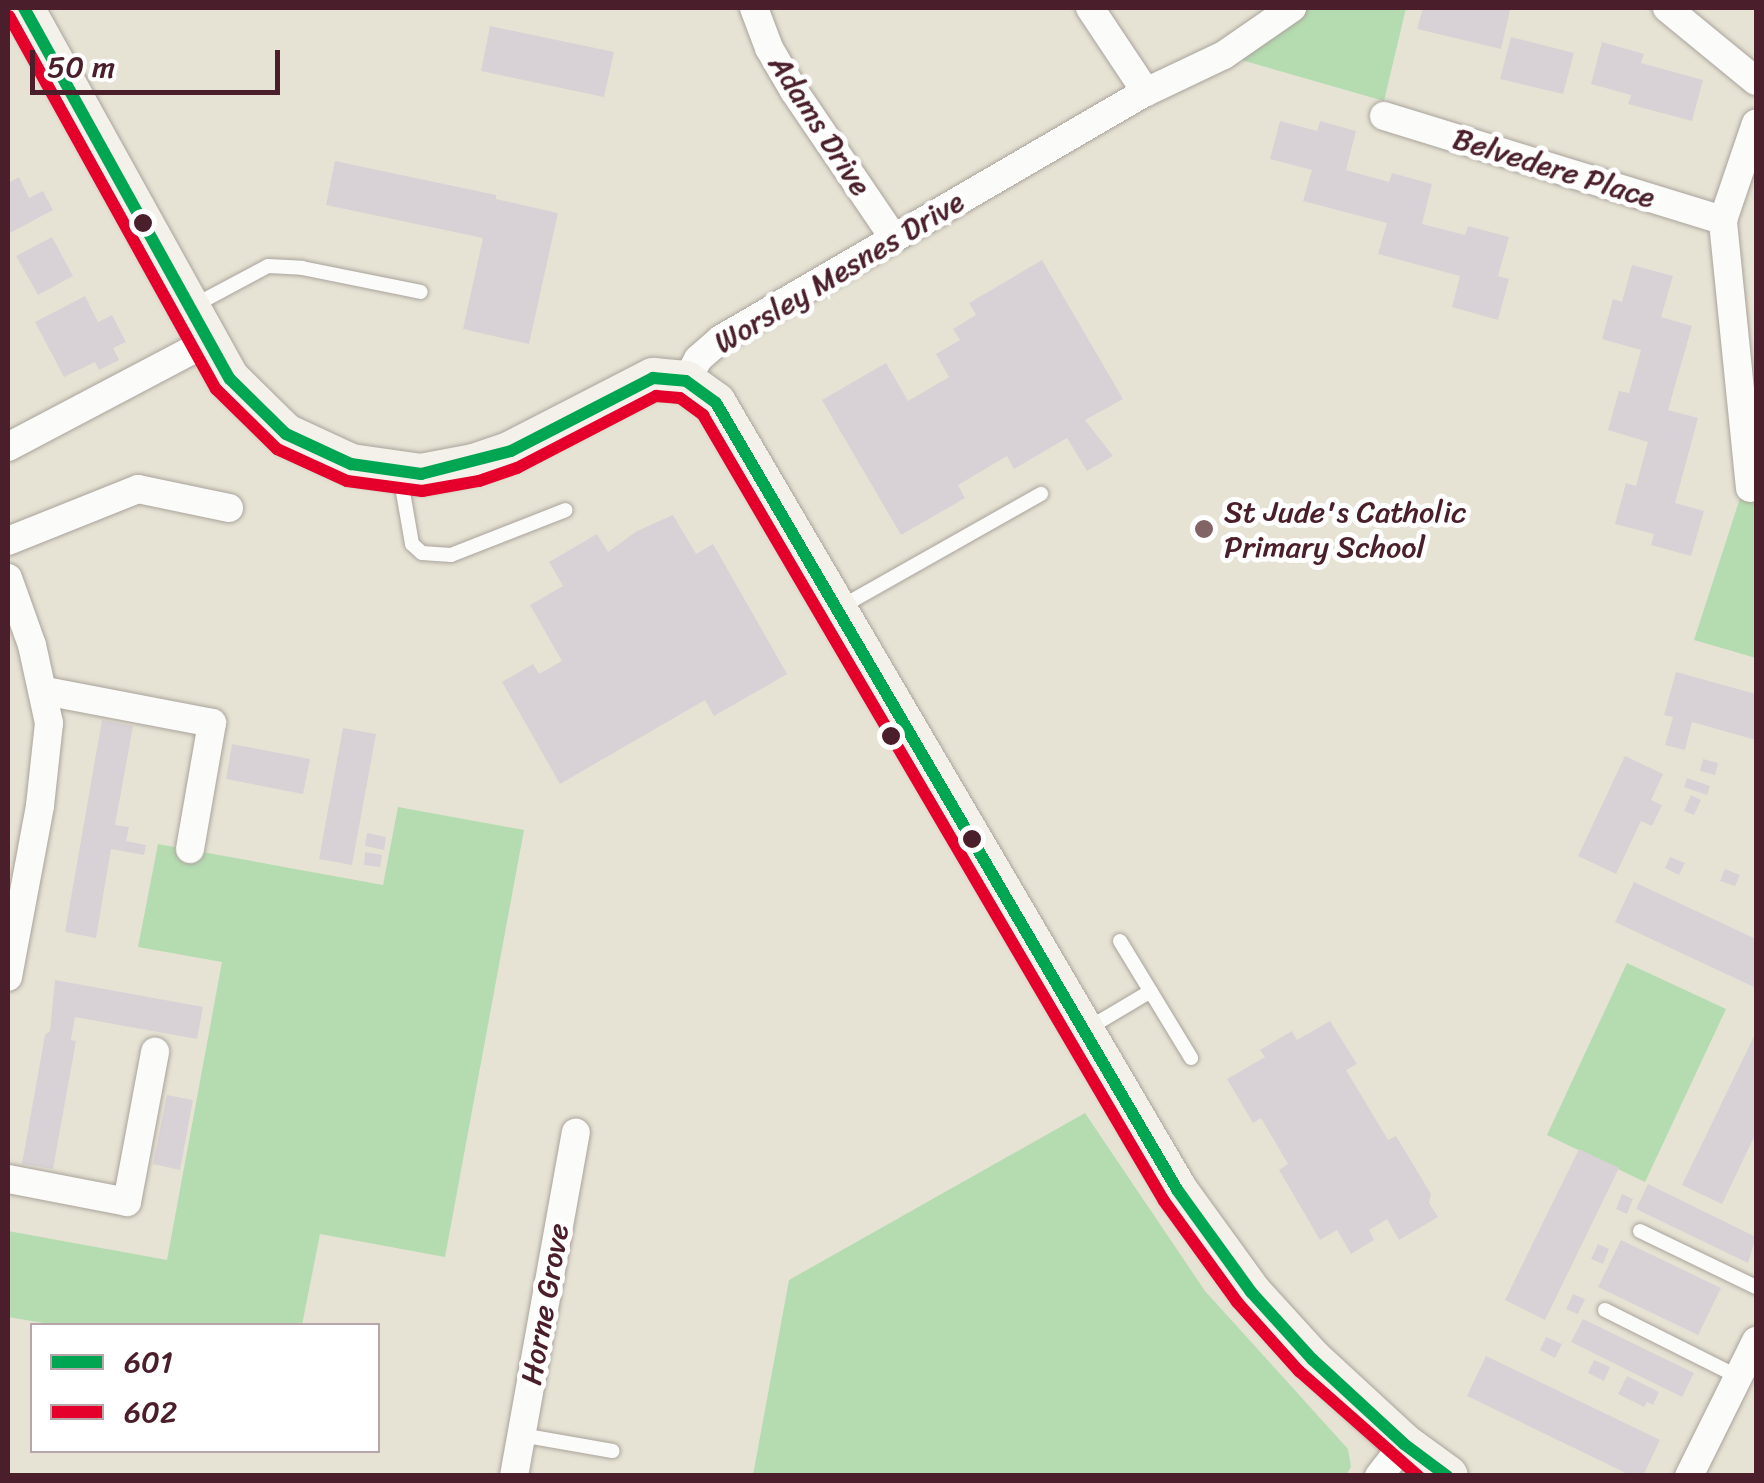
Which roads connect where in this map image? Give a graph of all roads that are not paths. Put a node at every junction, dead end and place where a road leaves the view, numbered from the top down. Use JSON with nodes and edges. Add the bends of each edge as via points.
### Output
{"nodes":[{"id":1,"x":24,"y":8,"type":"edge"},
{"id":2,"x":754,"y":8,"type":"edge"},
{"id":3,"x":1090,"y":8,"type":"edge"},
{"id":4,"x":1292,"y":8,"type":"edge"},
{"id":5,"x":1680,"y":13,"type":"edge"},
{"id":6,"x":1756,"y":81,"type":"edge"},
{"id":7,"x":1146,"y":92,"type":"junction"},
{"id":8,"x":1384,"y":116,"type":"dead end"},
{"id":9,"x":1756,"y":123,"type":"edge"},
{"id":10,"x":1723,"y":220,"type":"junction"},
{"id":11,"x":894,"y":238,"type":"junction"},
{"id":12,"x":422,"y":292,"type":"dead end"},
{"id":13,"x":198,"y":325,"type":"junction"},
{"id":14,"x":686,"y":381,"type":"junction"},
{"id":15,"x":8,"y":448,"type":"edge"},
{"id":16,"x":400,"y":474,"type":"junction"},
{"id":17,"x":1750,"y":488,"type":"dead end"},
{"id":18,"x":1041,"y":494,"type":"dead end"},
{"id":19,"x":229,"y":508,"type":"dead end"},
{"id":20,"x":566,"y":510,"type":"dead end"},
{"id":21,"x":8,"y":541,"type":"edge"},
{"id":22,"x":8,"y":578,"type":"edge"},
{"id":23,"x":838,"y":610,"type":"junction"},
{"id":24,"x":45,"y":691,"type":"junction"},
{"id":25,"x":190,"y":849,"type":"dead end"},
{"id":26,"x":11,"y":933,"type":"edge"},
{"id":27,"x":1120,"y":941,"type":"dead end"},
{"id":28,"x":8,"y":977,"type":"edge"},
{"id":29,"x":1151,"y":991,"type":"junction"},
{"id":30,"x":1083,"y":1032,"type":"junction"},
{"id":31,"x":155,"y":1052,"type":"dead end"},
{"id":32,"x":1192,"y":1058,"type":"dead end"},
{"id":33,"x":576,"y":1133,"type":"dead end"},
{"id":34,"x":8,"y":1178,"type":"edge"},
{"id":35,"x":1640,"y":1230,"type":"dead end"},
{"id":36,"x":1756,"y":1287,"type":"edge"},
{"id":37,"x":1605,"y":1310,"type":"dead end"},
{"id":38,"x":1756,"y":1341,"type":"edge"},
{"id":39,"x":1740,"y":1378,"type":"junction"},
{"id":40,"x":521,"y":1434,"type":"junction"},
{"id":41,"x":1404,"y":1444,"type":"junction"},
{"id":42,"x":613,"y":1451,"type":"dead end"},
{"id":43,"x":514,"y":1476,"type":"edge"},
{"id":44,"x":1379,"y":1476,"type":"edge"},
{"id":45,"x":1448,"y":1476,"type":"edge"},
{"id":46,"x":1689,"y":1476,"type":"edge"}],
"edges":[{"from":1,"to":13,"type":"street"},
{"from":2,"to":11,"type":"street","name":"Adams Drive","via":[[794,91]]},
{"from":3,"to":7,"type":"street"},
{"from":4,"to":7,"type":"street","name":"Worsley Mesnes Drive","via":[[1224,56]]},
{"from":5,"to":6,"type":"street"},
{"from":7,"to":11,"type":"street","name":"Worsley Mesnes Drive"},
{"from":8,"to":10,"type":"street","name":"Belvedere Place"},
{"from":9,"to":10,"type":"street"},
{"from":10,"to":17,"type":"street"},
{"from":11,"to":14,"type":"street","name":"Worsley Mesnes Drive","via":[[721,339]]},
{"from":12,"to":13,"type":"lane","via":[[268,266]]},
{"from":13,"to":15,"type":"street"},
{"from":13,"to":16,"type":"street","via":[[250,404],[286,434],[351,464]]},
{"from":14,"to":16,"type":"street","via":[[653,378],[632,385],[474,464]]},
{"from":14,"to":23,"type":"street","via":[[716,403]]},
{"from":16,"to":20,"type":"lane","via":[[412,544],[422,553],[451,555]]},
{"from":18,"to":23,"type":"lane"},
{"from":19,"to":21,"type":"street","via":[[138,489]]},
{"from":22,"to":24,"type":"street"},
{"from":23,"to":30,"type":"street"},
{"from":24,"to":25,"type":"street","via":[[212,723]]},
{"from":24,"to":26,"type":"street","via":[[42,789]]},
{"from":26,"to":28,"type":"street"},
{"from":27,"to":29,"type":"lane"},
{"from":29,"to":30,"type":"lane"},
{"from":29,"to":32,"type":"lane"},
{"from":30,"to":41,"type":"street","via":[[1178,1192],[1251,1292]]},
{"from":31,"to":34,"type":"street","via":[[127,1202]]},
{"from":33,"to":40,"type":"street","name":"Horne Grove"},
{"from":35,"to":36,"type":"lane"},
{"from":37,"to":39,"type":"lane"},
{"from":38,"to":39,"type":"street"},
{"from":39,"to":46,"type":"street"},
{"from":40,"to":42,"type":"lane"},
{"from":40,"to":43,"type":"street","name":"Horne Grove"},
{"from":41,"to":44,"type":"street"},
{"from":41,"to":45,"type":"street"}]}
